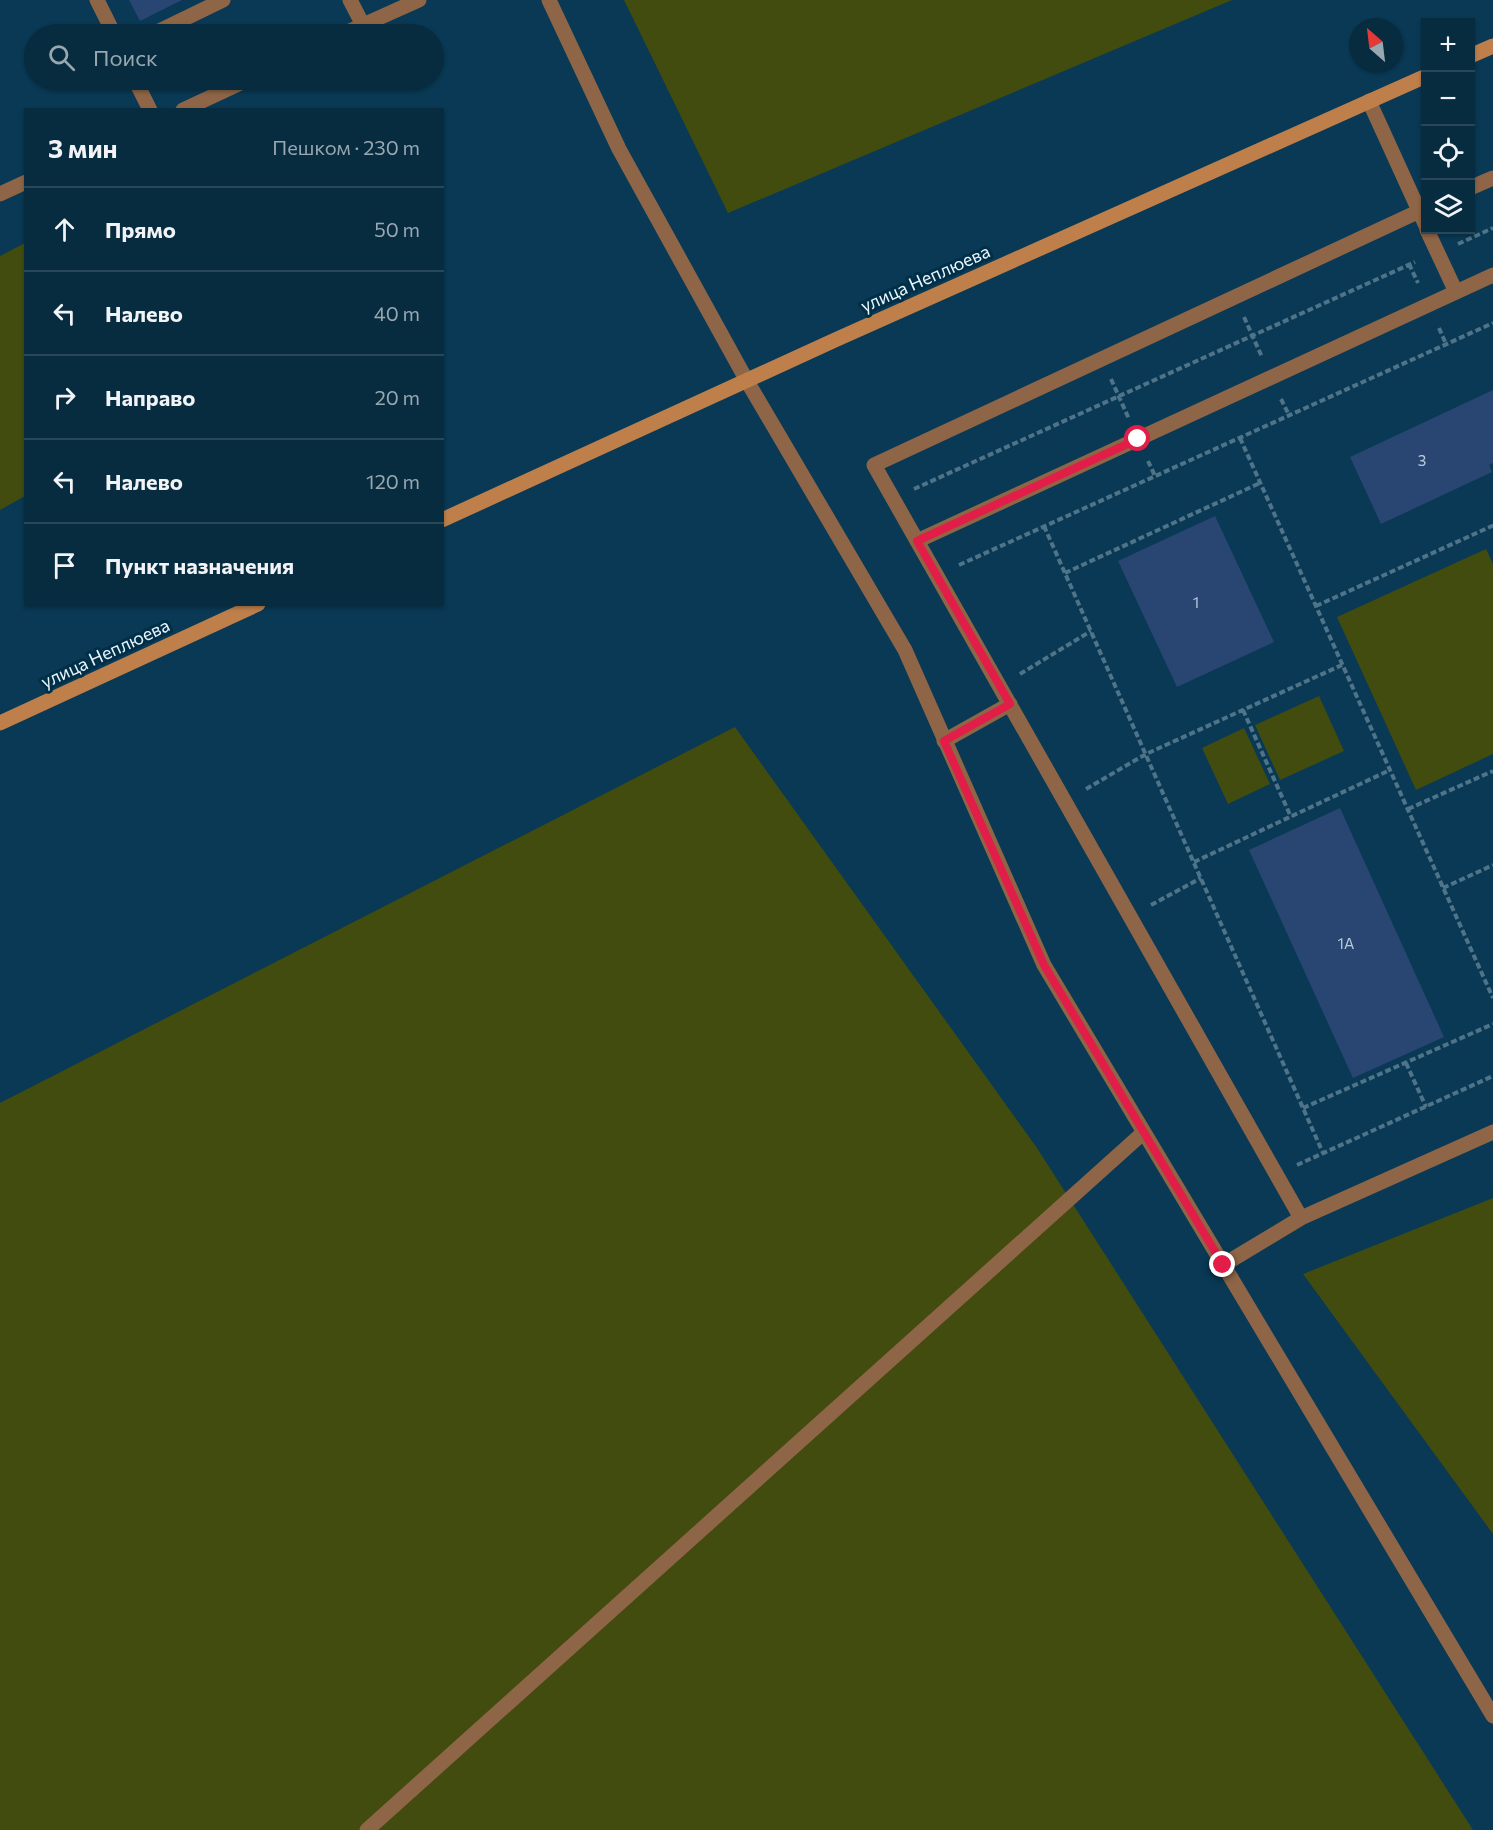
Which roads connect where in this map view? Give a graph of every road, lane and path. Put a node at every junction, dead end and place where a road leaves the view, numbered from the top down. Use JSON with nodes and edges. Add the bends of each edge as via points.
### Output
{"nodes":[{"id":1,"x":97,"y":0,"type":"edge"},
{"id":2,"x":223,"y":0,"type":"edge"},
{"id":3,"x":350,"y":0,"type":"edge"},
{"id":4,"x":419,"y":0,"type":"edge"},
{"id":5,"x":549,"y":0,"type":"edge"},
{"id":6,"x":109,"y":24,"type":"edge"},
{"id":7,"x":174,"y":24,"type":"edge"},
{"id":8,"x":362,"y":24,"type":"edge"},
{"id":9,"x":365,"y":24,"type":"edge"},
{"id":10,"x":1493,"y":46,"type":"edge"},
{"id":11,"x":1475,"y":54,"type":"edge"},
{"id":12,"x":1421,"y":78,"type":"edge"},
{"id":13,"x":140,"y":90,"type":"edge"},
{"id":14,"x":226,"y":90,"type":"edge"},
{"id":15,"x":1369,"y":101,"type":"junction"},
{"id":16,"x":149,"y":108,"type":"edge"},
{"id":17,"x":187,"y":108,"type":"edge"},
{"id":18,"x":1493,"y":178,"type":"edge"},
{"id":19,"x":24,"y":183,"type":"edge"},
{"id":20,"x":1475,"y":186,"type":"edge"},
{"id":21,"x":0,"y":194,"type":"edge"},
{"id":22,"x":1421,"y":208,"type":"edge"},
{"id":23,"x":1421,"y":210,"type":"edge"},
{"id":24,"x":1493,"y":228,"type":"edge"},
{"id":25,"x":1429,"y":234,"type":"edge"},
{"id":26,"x":1438,"y":253,"type":"junction"},
{"id":27,"x":1493,"y":275,"type":"edge"},
{"id":28,"x":1456,"y":292,"type":"junction"},
{"id":29,"x":1493,"y":323,"type":"edge"},
{"id":30,"x":747,"y":381,"type":"junction"},
{"id":31,"x":1240,"y":438,"type":"junction"},
{"id":32,"x":1260,"y":483,"type":"junction"},
{"id":33,"x":893,"y":499,"type":"junction"},
{"id":34,"x":444,"y":519,"type":"edge"},
{"id":35,"x":1044,"y":526,"type":"junction"},
{"id":36,"x":1493,"y":528,"type":"edge"},
{"id":37,"x":917,"y":541,"type":"junction"},
{"id":38,"x":1065,"y":573,"type":"junction"},
{"id":39,"x":936,"y":575,"type":"junction"},
{"id":40,"x":254,"y":606,"type":"edge"},
{"id":41,"x":1316,"y":606,"type":"junction"},
{"id":42,"x":1091,"y":631,"type":"junction"},
{"id":43,"x":1342,"y":665,"type":"junction"},
{"id":44,"x":1000,"y":686,"type":"junction"},
{"id":45,"x":1010,"y":704,"type":"junction"},
{"id":46,"x":1243,"y":710,"type":"junction"},
{"id":47,"x":0,"y":723,"type":"edge"},
{"id":48,"x":944,"y":741,"type":"junction"},
{"id":49,"x":1146,"y":754,"type":"junction"},
{"id":50,"x":1390,"y":770,"type":"junction"},
{"id":51,"x":1493,"y":771,"type":"edge"},
{"id":52,"x":1065,"y":801,"type":"junction"},
{"id":53,"x":1408,"y":809,"type":"junction"},
{"id":54,"x":1291,"y":817,"type":"junction"},
{"id":55,"x":1194,"y":862,"type":"junction"},
{"id":56,"x":1493,"y":865,"type":"edge"},
{"id":57,"x":1201,"y":878,"type":"junction"},
{"id":58,"x":1443,"y":888,"type":"junction"},
{"id":59,"x":1130,"y":916,"type":"junction"},
{"id":60,"x":1493,"y":998,"type":"edge"},
{"id":61,"x":1493,"y":1024,"type":"edge"},
{"id":62,"x":1406,"y":1063,"type":"junction"},
{"id":63,"x":1493,"y":1076,"type":"edge"},
{"id":64,"x":1426,"y":1107,"type":"junction"},
{"id":65,"x":1304,"y":1108,"type":"junction"},
{"id":66,"x":1144,"y":1132,"type":"junction"},
{"id":67,"x":1493,"y":1132,"type":"edge"},
{"id":68,"x":1323,"y":1153,"type":"junction"},
{"id":69,"x":1276,"y":1174,"type":"junction"},
{"id":70,"x":1301,"y":1218,"type":"junction"},
{"id":71,"x":1223,"y":1265,"type":"junction"},
{"id":72,"x":1493,"y":1716,"type":"edge"},
{"id":73,"x":367,"y":1830,"type":"edge"}],
"edges":[{"from":1,"to":6,"type":"street"},
{"from":2,"to":7,"type":"street"},
{"from":3,"to":8,"type":"street"},
{"from":4,"to":9,"type":"street"},
{"from":5,"to":30,"type":"street","via":[[619,149]]},
{"from":10,"to":11,"type":"main road"},
{"from":12,"to":15,"type":"main road","name":"улица Неплюева"},
{"from":13,"to":16,"type":"street"},
{"from":14,"to":17,"type":"street"},
{"from":15,"to":22,"type":"street"},
{"from":15,"to":30,"type":"main road","name":"улица Неплюева"},
{"from":18,"to":20,"type":"street"},
{"from":19,"to":21,"type":"street"},
{"from":23,"to":33,"type":"street","via":[[874,465]]},
{"from":24,"to":26,"type":"path"},
{"from":25,"to":26,"type":"street"},
{"from":26,"to":28,"type":"street"},
{"from":26,"to":33,"type":"path","via":[[1370,280]]},
{"from":27,"to":28,"type":"street"},
{"from":28,"to":37,"type":"street"},
{"from":29,"to":31,"type":"path"},
{"from":30,"to":34,"type":"main road","name":"улица Неплюева"},
{"from":30,"to":48,"type":"street","via":[[905,650]]},
{"from":31,"to":32,"type":"path"},
{"from":31,"to":35,"type":"path"},
{"from":32,"to":38,"type":"path"},
{"from":32,"to":41,"type":"path"},
{"from":33,"to":37,"type":"street"},
{"from":35,"to":38,"type":"path"},
{"from":35,"to":39,"type":"path"},
{"from":36,"to":41,"type":"path"},
{"from":37,"to":39,"type":"street"},
{"from":38,"to":42,"type":"path"},
{"from":39,"to":44,"type":"street"},
{"from":40,"to":47,"type":"main road","name":"улица Неплюева"},
{"from":41,"to":43,"type":"path"},
{"from":42,"to":44,"type":"path"},
{"from":42,"to":49,"type":"path"},
{"from":43,"to":46,"type":"path"},
{"from":43,"to":50,"type":"path"},
{"from":44,"to":45,"type":"street"},
{"from":45,"to":48,"type":"street"},
{"from":45,"to":52,"type":"street"},
{"from":46,"to":49,"type":"path"},
{"from":46,"to":54,"type":"path"},
{"from":48,"to":66,"type":"street","via":[[1044,965]]},
{"from":49,"to":52,"type":"path"},
{"from":49,"to":55,"type":"path"},
{"from":50,"to":53,"type":"path"},
{"from":50,"to":54,"type":"path"},
{"from":51,"to":53,"type":"path"},
{"from":52,"to":59,"type":"street"},
{"from":53,"to":58,"type":"path"},
{"from":54,"to":55,"type":"path"},
{"from":55,"to":57,"type":"path"},
{"from":56,"to":58,"type":"path"},
{"from":57,"to":59,"type":"path"},
{"from":57,"to":65,"type":"path"},
{"from":58,"to":60,"type":"path"},
{"from":59,"to":69,"type":"street"},
{"from":61,"to":62,"type":"path"},
{"from":62,"to":64,"type":"path"},
{"from":62,"to":65,"type":"path"},
{"from":63,"to":64,"type":"path"},
{"from":64,"to":68,"type":"path"},
{"from":65,"to":68,"type":"path"},
{"from":66,"to":71,"type":"street"},
{"from":66,"to":73,"type":"street"},
{"from":67,"to":70,"type":"street"},
{"from":68,"to":69,"type":"path"},
{"from":69,"to":70,"type":"street"},
{"from":70,"to":71,"type":"street"},
{"from":71,"to":72,"type":"street"}]}
